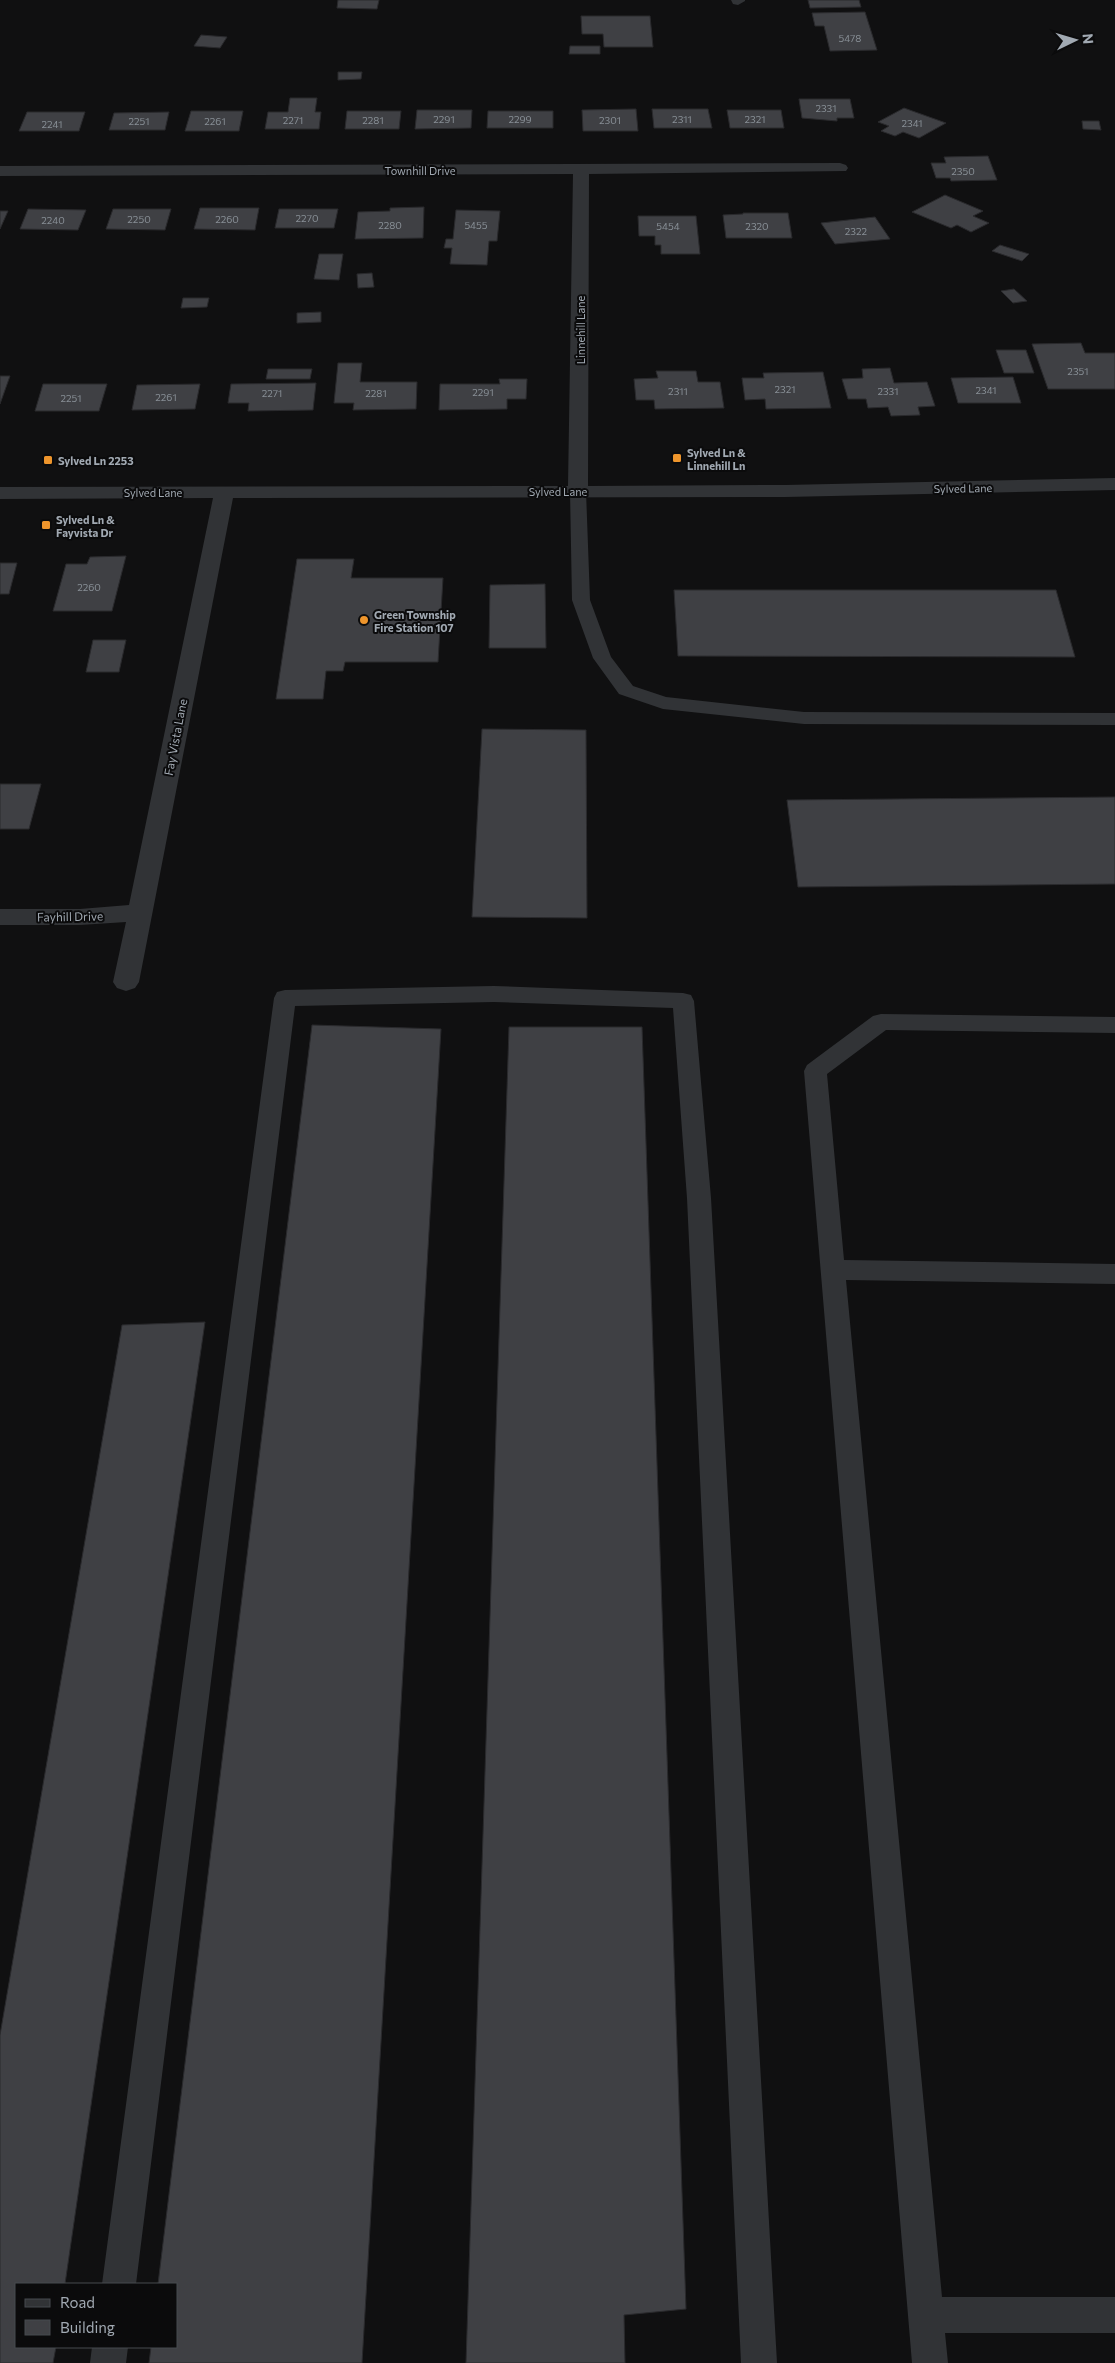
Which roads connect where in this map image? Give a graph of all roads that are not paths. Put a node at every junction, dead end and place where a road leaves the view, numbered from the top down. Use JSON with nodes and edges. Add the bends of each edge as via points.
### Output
{"nodes":[{"id":1,"x":840,"y":168,"type":"dead end"},
{"id":2,"x":581,"y":170,"type":"junction"},
{"id":3,"x":0,"y":171,"type":"edge"},
{"id":4,"x":1115,"y":484,"type":"edge"},
{"id":5,"x":578,"y":491,"type":"junction"},
{"id":6,"x":224,"y":492,"type":"junction"},
{"id":7,"x":0,"y":493,"type":"edge"},
{"id":8,"x":1115,"y":719,"type":"edge"},
{"id":9,"x":141,"y":913,"type":"junction"},
{"id":10,"x":0,"y":917,"type":"edge"},
{"id":11,"x":126,"y":982,"type":"dead end"},
{"id":12,"x":1115,"y":1025,"type":"edge"},
{"id":13,"x":831,"y":1270,"type":"junction"},
{"id":14,"x":1115,"y":1274,"type":"edge"},
{"id":15,"x":119,"y":2283,"type":"edge"},
{"id":16,"x":926,"y":2315,"type":"junction"},
{"id":17,"x":1115,"y":2315,"type":"edge"},
{"id":18,"x":110,"y":2348,"type":"edge"},
{"id":19,"x":108,"y":2363,"type":"edge"},
{"id":20,"x":759,"y":2363,"type":"edge"},
{"id":21,"x":930,"y":2363,"type":"edge"}],
"edges":[{"from":1,"to":2,"type":"street","name":"Townhill Drive"},
{"from":2,"to":3,"type":"street","name":"Townhill Drive"},
{"from":2,"to":5,"type":"street","name":"Linnehill Lane"},
{"from":4,"to":5,"type":"street","name":"Sylved Lane","via":[[785,491]]},
{"from":5,"to":6,"type":"street","name":"Sylved Lane"},
{"from":5,"to":8,"type":"lane","via":[[581,600],[602,658],[626,690],[662,703],[804,718]]},
{"from":6,"to":7,"type":"street","name":"Sylved Lane"},
{"from":6,"to":9,"type":"street","name":"Fay Vista Lane"},
{"from":9,"to":10,"type":"street","name":"Fayhill Drive"},
{"from":9,"to":11,"type":"street","name":"Fay Vista Lane"},
{"from":12,"to":13,"type":"lane","via":[[880,1022],[815,1071]]},
{"from":13,"to":14,"type":"lane"},
{"from":13,"to":16,"type":"lane"},
{"from":15,"to":20,"type":"lane","via":[[285,998],[494,994],[683,1001],[699,1198]]},
{"from":16,"to":17,"type":"lane"},
{"from":16,"to":21,"type":"lane"},
{"from":18,"to":19,"type":"lane"}]}
